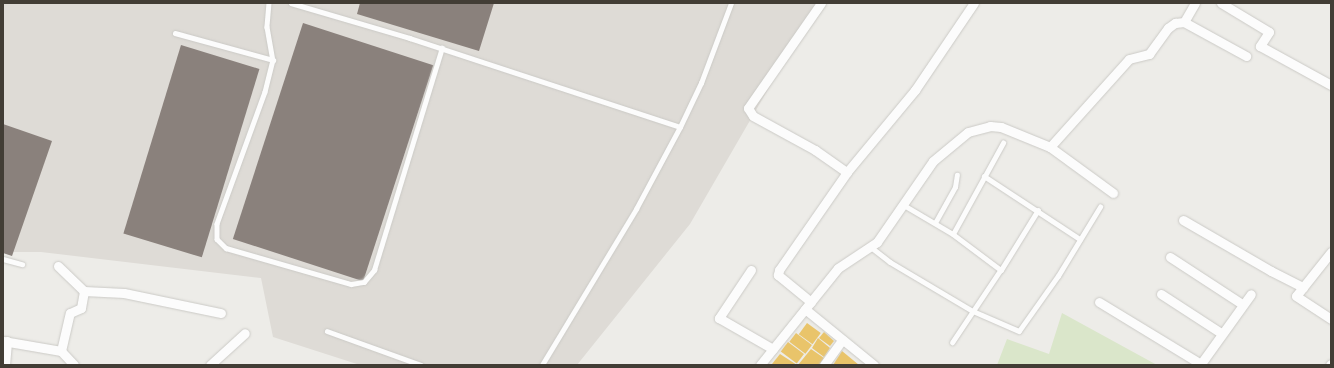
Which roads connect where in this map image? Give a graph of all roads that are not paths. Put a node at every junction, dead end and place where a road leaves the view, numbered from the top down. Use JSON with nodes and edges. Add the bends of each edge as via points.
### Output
{"nodes":[{"id":1,"x":269,"y":3,"type":"edge"},
{"id":2,"x":291,"y":3,"type":"edge"},
{"id":3,"x":731,"y":3,"type":"edge"},
{"id":4,"x":822,"y":3,"type":"edge"},
{"id":5,"x":974,"y":3,"type":"edge"},
{"id":6,"x":1195,"y":3,"type":"edge"},
{"id":7,"x":1221,"y":3,"type":"edge"},
{"id":8,"x":1184,"y":22,"type":"junction"},
{"id":9,"x":175,"y":33,"type":"dead end"},
{"id":10,"x":442,"y":48,"type":"junction"},
{"id":11,"x":1246,"y":56,"type":"dead end"},
{"id":12,"x":273,"y":60,"type":"junction"},
{"id":13,"x":1331,"y":85,"type":"edge"},
{"id":14,"x":680,"y":127,"type":"junction"},
{"id":15,"x":1003,"y":143,"type":"dead end"},
{"id":16,"x":1050,"y":148,"type":"junction"},
{"id":17,"x":846,"y":172,"type":"junction"},
{"id":18,"x":958,"y":175,"type":"dead end"},
{"id":19,"x":984,"y":176,"type":"junction"},
{"id":20,"x":1113,"y":193,"type":"dead end"},
{"id":21,"x":902,"y":204,"type":"junction"},
{"id":22,"x":1100,"y":207,"type":"dead end"},
{"id":23,"x":1038,"y":210,"type":"junction"},
{"id":24,"x":1183,"y":220,"type":"dead end"},
{"id":25,"x":935,"y":223,"type":"junction"},
{"id":26,"x":953,"y":234,"type":"junction"},
{"id":27,"x":1080,"y":239,"type":"junction"},
{"id":28,"x":870,"y":247,"type":"junction"},
{"id":29,"x":1331,"y":252,"type":"edge"},
{"id":30,"x":1170,"y":257,"type":"dead end"},
{"id":31,"x":3,"y":259,"type":"edge"},
{"id":32,"x":22,"y":264,"type":"dead end"},
{"id":33,"x":58,"y":266,"type":"dead end"},
{"id":34,"x":750,"y":270,"type":"dead end"},
{"id":35,"x":1001,"y":270,"type":"junction"},
{"id":36,"x":1303,"y":287,"type":"junction"},
{"id":37,"x":84,"y":291,"type":"junction"},
{"id":38,"x":1161,"y":294,"type":"dead end"},
{"id":39,"x":1251,"y":294,"type":"dead end"},
{"id":40,"x":1099,"y":302,"type":"dead end"},
{"id":41,"x":1242,"y":304,"type":"junction"},
{"id":42,"x":808,"y":306,"type":"junction"},
{"id":43,"x":973,"y":311,"type":"junction"},
{"id":44,"x":221,"y":313,"type":"dead end"},
{"id":45,"x":1331,"y":319,"type":"edge"},
{"id":46,"x":327,"y":331,"type":"dead end"},
{"id":47,"x":245,"y":333,"type":"dead end"},
{"id":48,"x":1221,"y":333,"type":"junction"},
{"id":49,"x":842,"y":340,"type":"junction"},
{"id":50,"x":5,"y":341,"type":"edge"},
{"id":51,"x":954,"y":342,"type":"dead end"},
{"id":52,"x":773,"y":349,"type":"junction"},
{"id":53,"x":61,"y":351,"type":"junction"},
{"id":54,"x":1201,"y":364,"type":"edge"},
{"id":55,"x":5,"y":365,"type":"edge"},
{"id":56,"x":74,"y":365,"type":"edge"},
{"id":57,"x":210,"y":365,"type":"edge"},
{"id":58,"x":421,"y":365,"type":"edge"},
{"id":59,"x":542,"y":365,"type":"edge"},
{"id":60,"x":760,"y":365,"type":"edge"},
{"id":61,"x":824,"y":365,"type":"edge"},
{"id":62,"x":874,"y":365,"type":"edge"}],
"edges":[{"from":1,"to":12,"type":"lane","via":[[267,27]]},
{"from":2,"to":10,"type":"lane"},
{"from":3,"to":14,"type":"lane","via":[[701,83]]},
{"from":4,"to":17,"type":"street","via":[[748,108],[753,116],[815,150]]},
{"from":5,"to":17,"type":"street","via":[[915,90]]},
{"from":6,"to":8,"type":"street"},
{"from":7,"to":13,"type":"street","via":[[1269,32],[1260,46]]},
{"from":8,"to":11,"type":"street"},
{"from":8,"to":16,"type":"street","via":[[1175,23],[1168,28],[1149,54],[1129,59]]},
{"from":9,"to":12,"type":"lane"},
{"from":10,"to":12,"type":"lane","via":[[374,270],[369,278],[358,284],[226,248],[217,239],[217,224],[265,92]]},
{"from":10,"to":14,"type":"lane"},
{"from":14,"to":59,"type":"lane","via":[[636,209]]},
{"from":15,"to":19,"type":"lane"},
{"from":16,"to":20,"type":"street"},
{"from":16,"to":21,"type":"street","via":[[1001,128],[977,128],[957,140],[933,161]]},
{"from":17,"to":42,"type":"street","via":[[779,270],[778,275]]},
{"from":18,"to":25,"type":"lane","via":[[955,186]]},
{"from":19,"to":23,"type":"lane"},
{"from":19,"to":26,"type":"lane"},
{"from":21,"to":25,"type":"lane"},
{"from":21,"to":28,"type":"street","via":[[884,234]]},
{"from":22,"to":27,"type":"lane"},
{"from":23,"to":27,"type":"lane"},
{"from":23,"to":35,"type":"lane"},
{"from":24,"to":36,"type":"street"},
{"from":25,"to":26,"type":"lane"},
{"from":26,"to":35,"type":"lane"},
{"from":27,"to":43,"type":"lane","via":[[1022,329],[1016,331]]},
{"from":28,"to":42,"type":"street","via":[[838,268]]},
{"from":28,"to":43,"type":"lane","via":[[890,262]]},
{"from":29,"to":36,"type":"street"},
{"from":30,"to":41,"type":"street"},
{"from":31,"to":32,"type":"lane"},
{"from":33,"to":37,"type":"street"},
{"from":34,"to":52,"type":"street","via":[[720,318]]},
{"from":35,"to":43,"type":"lane"},
{"from":36,"to":45,"type":"street","via":[[1296,296]]},
{"from":37,"to":44,"type":"street","via":[[124,293]]},
{"from":37,"to":53,"type":"street","via":[[81,308],[70,313]]},
{"from":38,"to":48,"type":"street"},
{"from":39,"to":41,"type":"street"},
{"from":40,"to":54,"type":"street"},
{"from":41,"to":48,"type":"street"},
{"from":42,"to":49,"type":"street"},
{"from":42,"to":52,"type":"street"},
{"from":43,"to":51,"type":"lane"},
{"from":46,"to":58,"type":"lane"},
{"from":47,"to":57,"type":"street"},
{"from":48,"to":54,"type":"street"},
{"from":49,"to":61,"type":"street"},
{"from":49,"to":62,"type":"street"},
{"from":50,"to":53,"type":"street"},
{"from":50,"to":55,"type":"street"},
{"from":52,"to":60,"type":"street"},
{"from":53,"to":56,"type":"street"}]}
